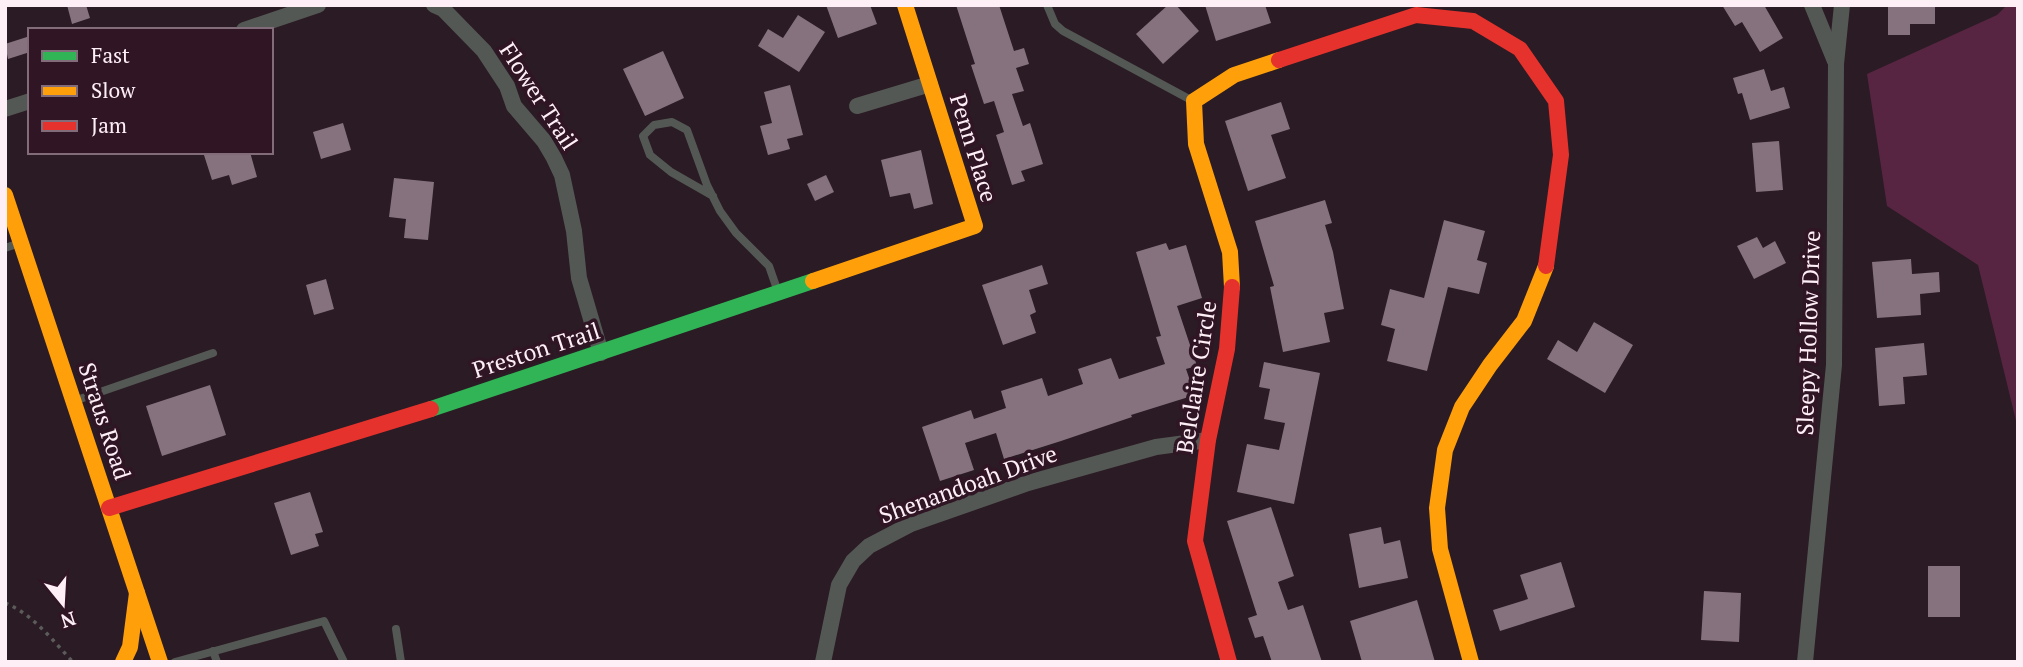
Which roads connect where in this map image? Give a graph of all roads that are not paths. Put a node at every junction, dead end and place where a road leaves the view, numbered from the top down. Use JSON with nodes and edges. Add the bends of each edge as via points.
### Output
{"nodes":[{"id":1,"x":318,"y":5,"type":"edge"},
{"id":2,"x":434,"y":5,"type":"edge"},
{"id":3,"x":905,"y":5,"type":"edge"},
{"id":4,"x":1047,"y":5,"type":"edge"},
{"id":5,"x":1812,"y":5,"type":"edge"},
{"id":6,"x":1842,"y":5,"type":"edge"},
{"id":7,"x":250,"y":28,"type":"edge"},
{"id":8,"x":1836,"y":64,"type":"junction"},
{"id":9,"x":930,"y":84,"type":"junction"},
{"id":10,"x":1194,"y":101,"type":"junction"},
{"id":11,"x":28,"y":102,"type":"edge"},
{"id":12,"x":857,"y":106,"type":"dead end"},
{"id":13,"x":5,"y":109,"type":"edge"},
{"id":14,"x":5,"y":195,"type":"edge"},
{"id":15,"x":713,"y":196,"type":"junction"},
{"id":16,"x":975,"y":226,"type":"joint"},
{"id":17,"x":23,"y":242,"type":"junction"},
{"id":18,"x":5,"y":247,"type":"edge"},
{"id":19,"x":778,"y":291,"type":"junction"},
{"id":20,"x":213,"y":353,"type":"dead end"},
{"id":21,"x":600,"y":353,"type":"junction"},
{"id":22,"x":74,"y":401,"type":"junction"},
{"id":23,"x":1208,"y":440,"type":"junction"},
{"id":24,"x":109,"y":508,"type":"junction"},
{"id":25,"x":137,"y":593,"type":"junction"},
{"id":26,"x":396,"y":629,"type":"dead end"},
{"id":27,"x":213,"y":651,"type":"junction"},
{"id":28,"x":123,"y":662,"type":"edge"},
{"id":29,"x":160,"y":662,"type":"edge"},
{"id":30,"x":175,"y":662,"type":"edge"},
{"id":31,"x":217,"y":662,"type":"edge"},
{"id":32,"x":344,"y":662,"type":"edge"},
{"id":33,"x":401,"y":662,"type":"edge"},
{"id":34,"x":823,"y":662,"type":"edge"},
{"id":35,"x":1229,"y":662,"type":"edge"},
{"id":36,"x":1471,"y":662,"type":"edge"},
{"id":37,"x":1805,"y":662,"type":"edge"}],
"edges":[{"from":1,"to":7,"type":"street"},
{"from":2,"to":21,"type":"street","name":"Flower Trail","via":[[484,51],[514,106],[554,158],[562,175],[575,231],[579,278]]},
{"from":3,"to":9,"type":"street","name":"Penn Place"},
{"from":4,"to":10,"type":"lane","via":[[1063,31]]},
{"from":5,"to":8,"type":"street"},
{"from":6,"to":8,"type":"street","name":"Sleepy Hollow Drive"},
{"from":8,"to":37,"type":"street","name":"Sleepy Hollow Drive","via":[[1834,365]]},
{"from":9,"to":12,"type":"street","name":"Penn Place"},
{"from":9,"to":16,"type":"street","name":"Penn Place"},
{"from":10,"to":23,"type":"street","name":"Belclaire Circle","via":[[1196,144],[1230,252],[1232,291],[1227,349]]},
{"from":10,"to":36,"type":"street","via":[[1234,75],[1416,15],[1473,21],[1520,49],[1556,101],[1561,155],[1548,262],[1524,321],[1462,407],[1445,450],[1437,508],[1440,549]]},
{"from":11,"to":13,"type":"street"},
{"from":14,"to":17,"type":"street","name":"Straus Road"},
{"from":15,"to":15,"type":"lane","via":[[687,130],[672,121],[654,125],[643,136],[650,155]]},
{"from":15,"to":19,"type":"lane","via":[[736,233],[769,266]]},
{"from":16,"to":19,"type":"street","name":"Preston Trail"},
{"from":17,"to":18,"type":"lane"},
{"from":17,"to":22,"type":"street","name":"Straus Road"},
{"from":19,"to":21,"type":"street","name":"Preston Trail"},
{"from":20,"to":22,"type":"lane"},
{"from":21,"to":24,"type":"street","name":"Preston Trail","via":[[390,423]]},
{"from":22,"to":24,"type":"street","name":"Straus Road"},
{"from":23,"to":34,"type":"street","name":"Shenandoah Drive","via":[[1156,447],[1028,483],[911,524],[869,546],[853,561],[839,585]]},
{"from":23,"to":35,"type":"street","name":"Belclaire Circle","via":[[1195,541]]},
{"from":24,"to":25,"type":"street","name":"Straus Road"},
{"from":25,"to":28,"type":"street","via":[[130,647]]},
{"from":25,"to":29,"type":"street","name":"Straus Road"},
{"from":26,"to":33,"type":"lane"},
{"from":27,"to":30,"type":"lane"},
{"from":27,"to":31,"type":"lane"},
{"from":27,"to":32,"type":"lane","via":[[324,621]]}]}
